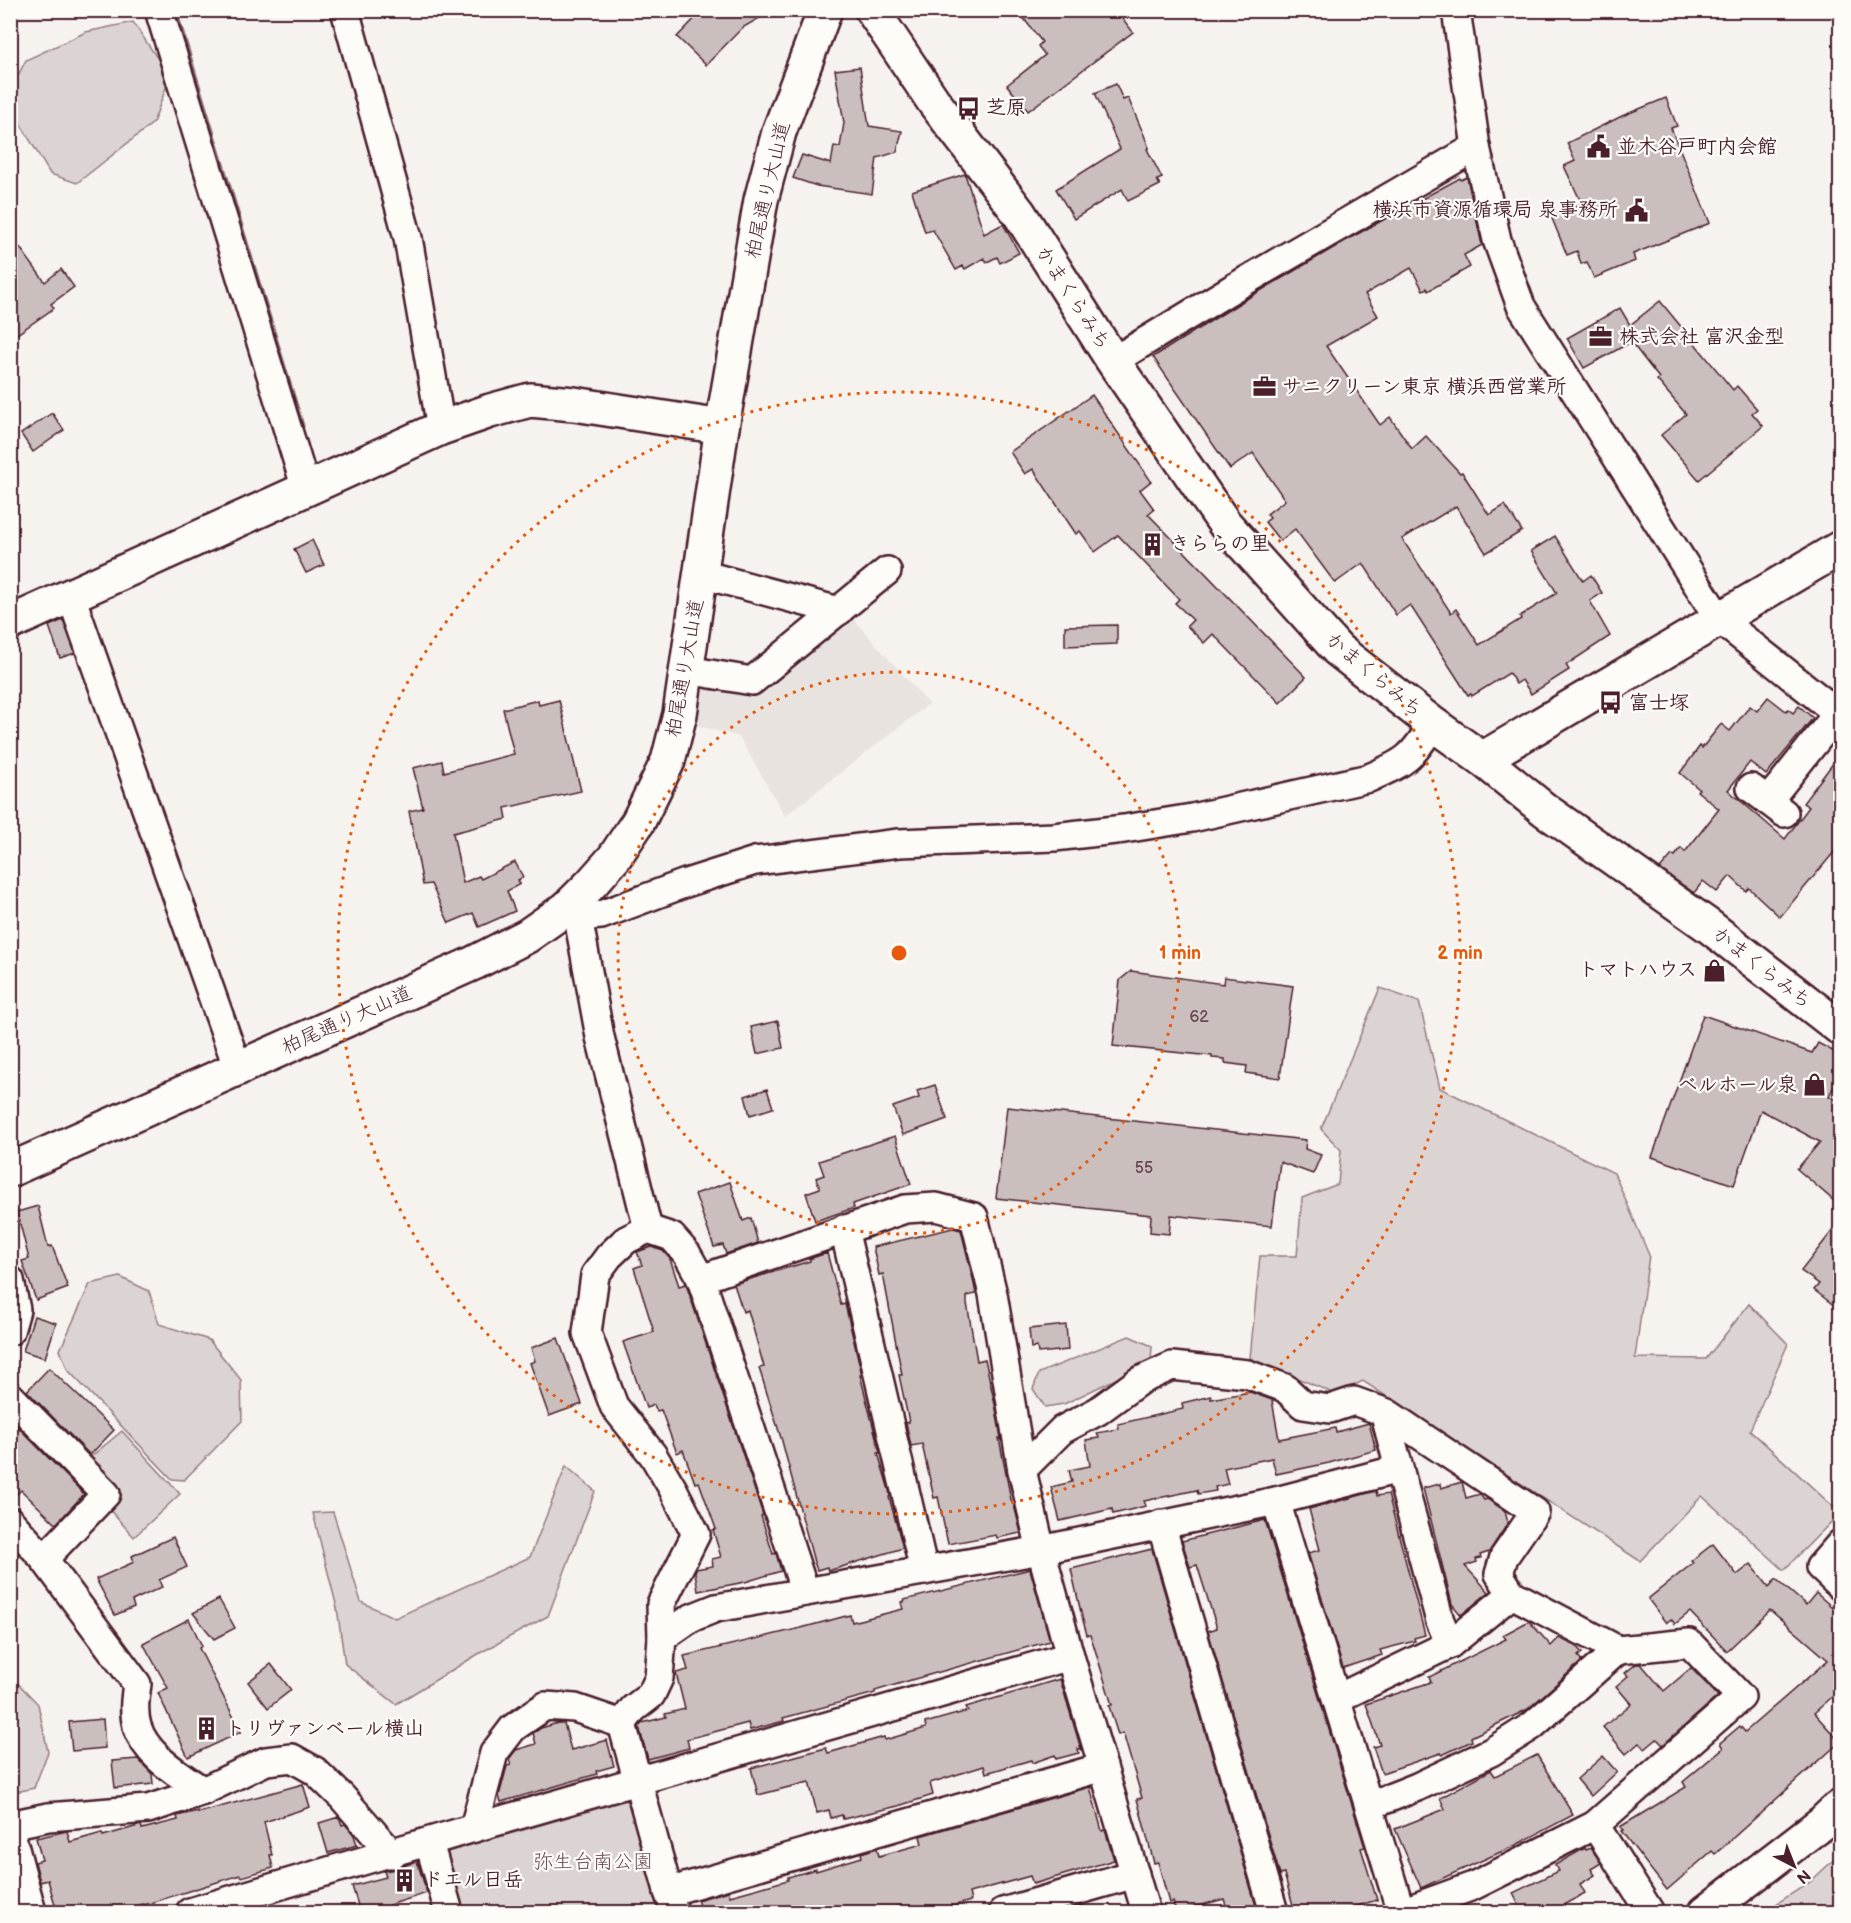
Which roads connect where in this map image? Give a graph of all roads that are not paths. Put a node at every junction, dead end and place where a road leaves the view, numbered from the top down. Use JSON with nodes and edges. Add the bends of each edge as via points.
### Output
{"nodes":[{"id":1,"x":159,"y":10,"type":"edge"},
{"id":2,"x":345,"y":10,"type":"edge"},
{"id":3,"x":825,"y":10,"type":"edge"},
{"id":4,"x":872,"y":10,"type":"edge"},
{"id":5,"x":1456,"y":10,"type":"edge"},
{"id":6,"x":1476,"y":147,"type":"junction"},
{"id":7,"x":1113,"y":361,"type":"junction"},
{"id":8,"x":722,"y":427,"type":"junction"},
{"id":9,"x":441,"y":428,"type":"junction"},
{"id":10,"x":306,"y":489,"type":"junction"},
{"id":11,"x":1840,"y":548,"type":"edge"},
{"id":12,"x":887,"y":571,"type":"dead end"},
{"id":13,"x":701,"y":574,"type":"junction"},
{"id":14,"x":71,"y":596,"type":"junction"},
{"id":15,"x":839,"y":611,"type":"junction"},
{"id":16,"x":1719,"y":619,"type":"junction"},
{"id":17,"x":10,"y":623,"type":"edge"},
{"id":18,"x":687,"y":670,"type":"junction"},
{"id":19,"x":1839,"y":714,"type":"edge"},
{"id":20,"x":1433,"y":724,"type":"junction"},
{"id":21,"x":1482,"y":759,"type":"junction"},
{"id":22,"x":1767,"y":801,"type":"dead end"},
{"id":23,"x":572,"y":912,"type":"junction"},
{"id":24,"x":1840,"y":1028,"type":"edge"},
{"id":25,"x":238,"y":1069,"type":"junction"},
{"id":26,"x":10,"y":1170,"type":"edge"},
{"id":27,"x":648,"y":1229,"type":"junction"},
{"id":28,"x":844,"y":1229,"type":"junction"},
{"id":29,"x":701,"y":1279,"type":"junction"},
{"id":30,"x":10,"y":1280,"type":"edge"},
{"id":31,"x":10,"y":1331,"type":"edge"},
{"id":32,"x":10,"y":1396,"type":"edge"},
{"id":33,"x":1384,"y":1412,"type":"junction"},
{"id":34,"x":1399,"y":1469,"type":"junction"},
{"id":35,"x":1022,"y":1470,"type":"junction"},
{"id":36,"x":1276,"y":1502,"type":"junction"},
{"id":37,"x":10,"y":1521,"type":"edge"},
{"id":38,"x":1161,"y":1524,"type":"junction"},
{"id":39,"x":1840,"y":1544,"type":"edge"},
{"id":40,"x":1041,"y":1550,"type":"junction"},
{"id":41,"x":44,"y":1559,"type":"junction"},
{"id":42,"x":924,"y":1571,"type":"junction"},
{"id":43,"x":1840,"y":1586,"type":"edge"},
{"id":44,"x":806,"y":1592,"type":"junction"},
{"id":45,"x":1512,"y":1594,"type":"junction"},
{"id":46,"x":662,"y":1638,"type":"junction"},
{"id":47,"x":1450,"y":1644,"type":"junction"},
{"id":48,"x":1618,"y":1650,"type":"junction"},
{"id":49,"x":1070,"y":1656,"type":"junction"},
{"id":50,"x":1336,"y":1699,"type":"junction"},
{"id":51,"x":622,"y":1724,"type":"junction"},
{"id":52,"x":1103,"y":1767,"type":"junction"},
{"id":53,"x":637,"y":1782,"type":"junction"},
{"id":54,"x":202,"y":1791,"type":"junction"},
{"id":55,"x":1369,"y":1806,"type":"junction"},
{"id":56,"x":1840,"y":1806,"type":"edge"},
{"id":57,"x":10,"y":1825,"type":"edge"},
{"id":58,"x":1595,"y":1825,"type":"junction"},
{"id":59,"x":474,"y":1828,"type":"junction"},
{"id":60,"x":10,"y":1830,"type":"edge"},
{"id":61,"x":429,"y":1843,"type":"junction"},
{"id":62,"x":392,"y":1854,"type":"junction"},
{"id":63,"x":1135,"y":1874,"type":"junction"},
{"id":64,"x":671,"y":1902,"type":"edge"},
{"id":65,"x":32,"y":1912,"type":"edge"},
{"id":66,"x":190,"y":1912,"type":"edge"},
{"id":67,"x":449,"y":1912,"type":"edge"},
{"id":68,"x":1003,"y":1912,"type":"edge"},
{"id":69,"x":1146,"y":1912,"type":"edge"},
{"id":70,"x":1274,"y":1912,"type":"edge"},
{"id":71,"x":1402,"y":1912,"type":"edge"},
{"id":72,"x":1650,"y":1912,"type":"edge"},
{"id":73,"x":1706,"y":1912,"type":"edge"}],
"edges":[{"from":1,"to":10,"type":"street"},
{"from":2,"to":9,"type":"street","via":[[408,238]]},
{"from":3,"to":8,"type":"street","name":"柏尾通り大山道","via":[[779,132],[761,200]]},
{"from":4,"to":7,"type":"street","name":"かまくらみち","via":[[934,102],[1018,213]]},
{"from":5,"to":6,"type":"street"},
{"from":6,"to":7,"type":"street"},
{"from":6,"to":16,"type":"street","via":[[1497,240],[1521,306]]},
{"from":7,"to":20,"type":"street","name":"かまくらみち","via":[[1239,540],[1338,650]]},
{"from":8,"to":9,"type":"street","via":[[530,400]]},
{"from":8,"to":13,"type":"street","name":"柏尾通り大山道"},
{"from":9,"to":10,"type":"street"},
{"from":10,"to":14,"type":"street"},
{"from":11,"to":16,"type":"street"},
{"from":12,"to":15,"type":"street"},
{"from":13,"to":15,"type":"street"},
{"from":13,"to":18,"type":"street","name":"柏尾通り大山道"},
{"from":14,"to":17,"type":"street"},
{"from":14,"to":25,"type":"street"},
{"from":15,"to":18,"type":"street","via":[[752,681]]},
{"from":16,"to":19,"type":"street"},
{"from":16,"to":21,"type":"street"},
{"from":18,"to":23,"type":"street","name":"柏尾通り大山道","via":[[668,761],[638,822]]},
{"from":19,"to":22,"type":"street"},
{"from":20,"to":21,"type":"street","name":"かまくらみち"},
{"from":20,"to":23,"type":"street","via":[[1417,751],[1397,766],[1358,780],[1192,818],[1054,837],[899,843],[755,861],[601,915]]},
{"from":21,"to":24,"type":"street","name":"かまくらみち"},
{"from":23,"to":25,"type":"street","name":"柏尾通り大山道","via":[[474,963]]},
{"from":23,"to":27,"type":"street"},
{"from":25,"to":26,"type":"street","name":"柏尾通り大山道"},
{"from":27,"to":29,"type":"street","via":[[672,1237]]},
{"from":27,"to":46,"type":"street","via":[[626,1240],[595,1275],[587,1334],[614,1406],[653,1455],[696,1534],[661,1604]]},
{"from":28,"to":29,"type":"street"},
{"from":28,"to":35,"type":"street","via":[[905,1209],[936,1207],[974,1217],[993,1294]]},
{"from":28,"to":42,"type":"street"},
{"from":29,"to":44,"type":"street"},
{"from":30,"to":31,"type":"street","via":[[16,1310]]},
{"from":32,"to":41,"type":"street","via":[[106,1494]]},
{"from":33,"to":34,"type":"street"},
{"from":33,"to":35,"type":"street","via":[[1354,1401],[1330,1409],[1303,1405],[1285,1388],[1247,1374],[1172,1366],[1139,1381],[1098,1411],[1062,1430]]},
{"from":33,"to":45,"type":"street","via":[[1535,1512],[1504,1557],[1499,1574]]},
{"from":34,"to":36,"type":"street"},
{"from":34,"to":47,"type":"street","via":[[1440,1621]]},
{"from":35,"to":40,"type":"street"},
{"from":36,"to":38,"type":"street"},
{"from":36,"to":50,"type":"street"},
{"from":37,"to":41,"type":"street"},
{"from":38,"to":40,"type":"street"},
{"from":38,"to":70,"type":"street"},
{"from":39,"to":43,"type":"street","via":[[1820,1567]]},
{"from":40,"to":42,"type":"street"},
{"from":40,"to":49,"type":"street"},
{"from":41,"to":54,"type":"street","via":[[137,1684],[137,1727],[147,1746]]},
{"from":42,"to":44,"type":"street"},
{"from":44,"to":46,"type":"street","via":[[716,1608]]},
{"from":45,"to":47,"type":"street"},
{"from":45,"to":48,"type":"street"},
{"from":46,"to":51,"type":"street","via":[[655,1687]]},
{"from":47,"to":50,"type":"street"},
{"from":48,"to":55,"type":"street","via":[[1532,1726],[1491,1752]]},
{"from":48,"to":58,"type":"street","via":[[1689,1643],[1741,1697]]},
{"from":49,"to":52,"type":"street"},
{"from":49,"to":53,"type":"street"},
{"from":50,"to":55,"type":"street"},
{"from":51,"to":53,"type":"street"},
{"from":51,"to":59,"type":"street","via":[[575,1708],[544,1706],[513,1728],[494,1753]]},
{"from":52,"to":63,"type":"street"},
{"from":52,"to":64,"type":"street"},
{"from":53,"to":59,"type":"street"},
{"from":53,"to":64,"type":"street"},
{"from":54,"to":57,"type":"street","via":[[148,1809],[48,1816]]},
{"from":54,"to":62,"type":"street","via":[[266,1761],[292,1758],[315,1771]]},
{"from":55,"to":71,"type":"street"},
{"from":56,"to":73,"type":"street"},
{"from":58,"to":71,"type":"street","via":[[1473,1886]]},
{"from":58,"to":72,"type":"street"},
{"from":59,"to":61,"type":"street"},
{"from":60,"to":65,"type":"street"},
{"from":61,"to":62,"type":"street"},
{"from":61,"to":67,"type":"street"},
{"from":62,"to":66,"type":"street"},
{"from":63,"to":68,"type":"street"},
{"from":63,"to":69,"type":"street"}]}
